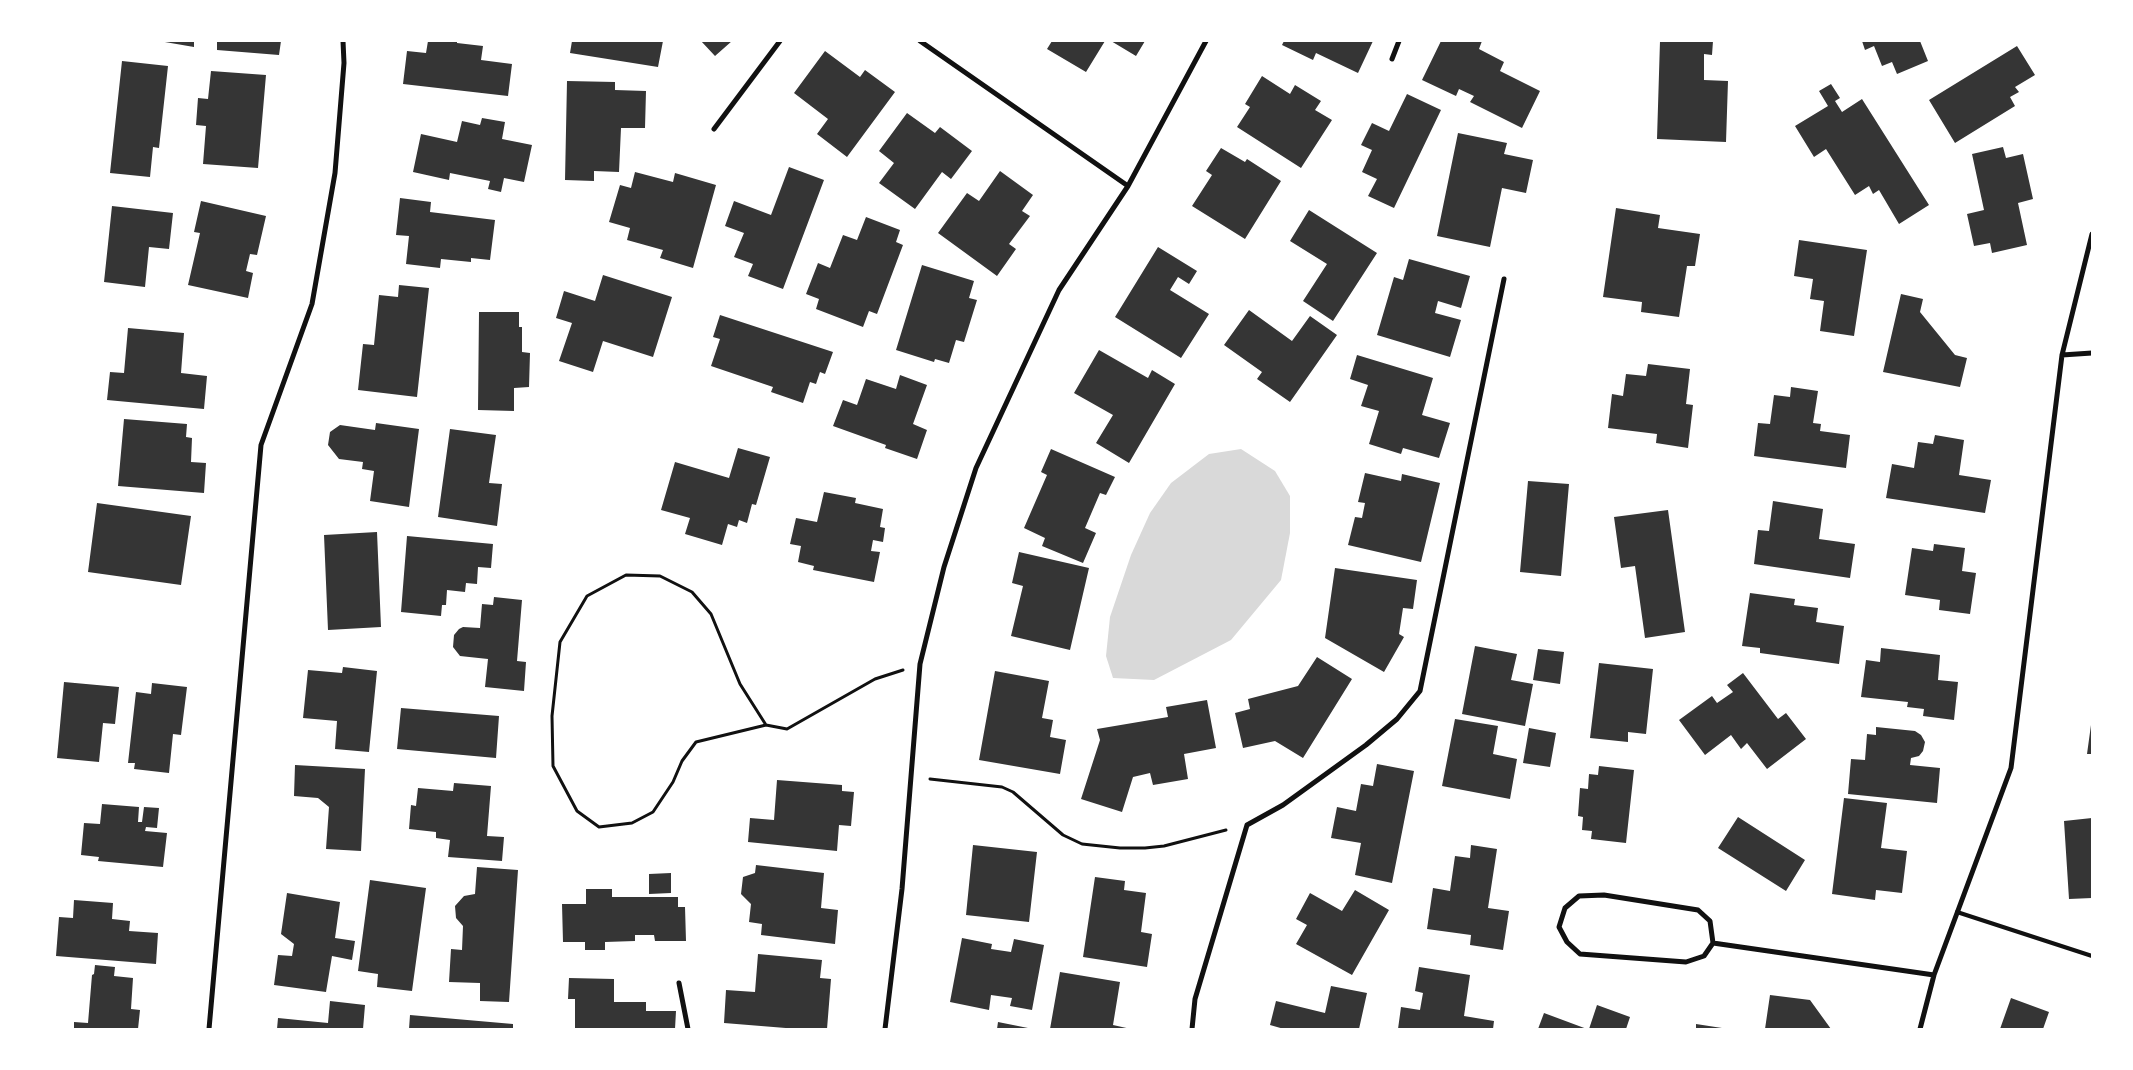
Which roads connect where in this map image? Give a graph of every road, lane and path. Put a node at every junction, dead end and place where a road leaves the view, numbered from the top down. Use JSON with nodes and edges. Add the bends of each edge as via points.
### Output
{"nodes":[{"id":1,"x":343,"y":41,"type":"edge"},
{"id":2,"x":780,"y":41,"type":"edge"},
{"id":3,"x":920,"y":41,"type":"edge"},
{"id":4,"x":1206,"y":41,"type":"edge"},
{"id":5,"x":1399,"y":41,"type":"edge"},
{"id":6,"x":1392,"y":59,"type":"dead end"},
{"id":7,"x":714,"y":129,"type":"dead end"},
{"id":8,"x":1128,"y":186,"type":"junction"},
{"id":9,"x":2092,"y":234,"type":"edge"},
{"id":10,"x":1504,"y":279,"type":"dead end"},
{"id":11,"x":2092,"y":353,"type":"edge"},
{"id":12,"x":2062,"y":355,"type":"junction"},
{"id":13,"x":920,"y":664,"type":"junction"},
{"id":14,"x":766,"y":725,"type":"junction"},
{"id":15,"x":911,"y":776,"type":"junction"},
{"id":16,"x":1246,"y":825,"type":"junction"},
{"id":17,"x":1957,"y":912,"type":"junction"},
{"id":18,"x":1713,"y":943,"type":"junction"},
{"id":19,"x":2092,"y":956,"type":"edge"},
{"id":20,"x":1934,"y":975,"type":"junction"},
{"id":21,"x":679,"y":984,"type":"dead end"},
{"id":22,"x":210,"y":1029,"type":"edge"},
{"id":23,"x":688,"y":1029,"type":"edge"},
{"id":24,"x":885,"y":1029,"type":"edge"},
{"id":25,"x":1192,"y":1029,"type":"edge"},
{"id":26,"x":1920,"y":1029,"type":"edge"}],
"edges":[{"from":1,"to":22,"type":"street","via":[[335,173],[312,304],[262,445]]},
{"from":2,"to":7,"type":"street"},
{"from":3,"to":8,"type":"street"},
{"from":4,"to":8,"type":"street"},
{"from":5,"to":6,"type":"street"},
{"from":8,"to":13,"type":"street","via":[[1059,290],[976,468],[944,568]]},
{"from":9,"to":12,"type":"street"},
{"from":10,"to":16,"type":"street","via":[[1420,691],[1397,720],[1366,745],[1283,805]]},
{"from":11,"to":12,"type":"street"},
{"from":12,"to":17,"type":"street","via":[[2011,768]]},
{"from":13,"to":14,"type":"path","via":[[874,679],[787,729]]},
{"from":13,"to":15,"type":"street"},
{"from":14,"to":14,"type":"path","via":[[740,684],[712,614],[692,592],[660,576],[626,575],[587,596],[560,642],[552,716],[552,766],[577,811],[599,827],[632,823],[653,812],[696,742]]},
{"from":15,"to":16,"type":"path","via":[[1013,792],[1063,835],[1082,844],[1120,848],[1164,846]]},
{"from":15,"to":24,"type":"street","via":[[902,889]]},
{"from":16,"to":25,"type":"street","via":[[1195,999]]},
{"from":17,"to":19,"type":"lane"},
{"from":17,"to":20,"type":"street"},
{"from":18,"to":18,"type":"street","via":[[1704,956],[1686,962],[1580,954],[1567,942],[1559,927],[1565,908],[1579,896],[1604,895],[1698,910],[1710,921]]},
{"from":18,"to":20,"type":"street"},
{"from":20,"to":26,"type":"street"},
{"from":21,"to":23,"type":"street"}]}
